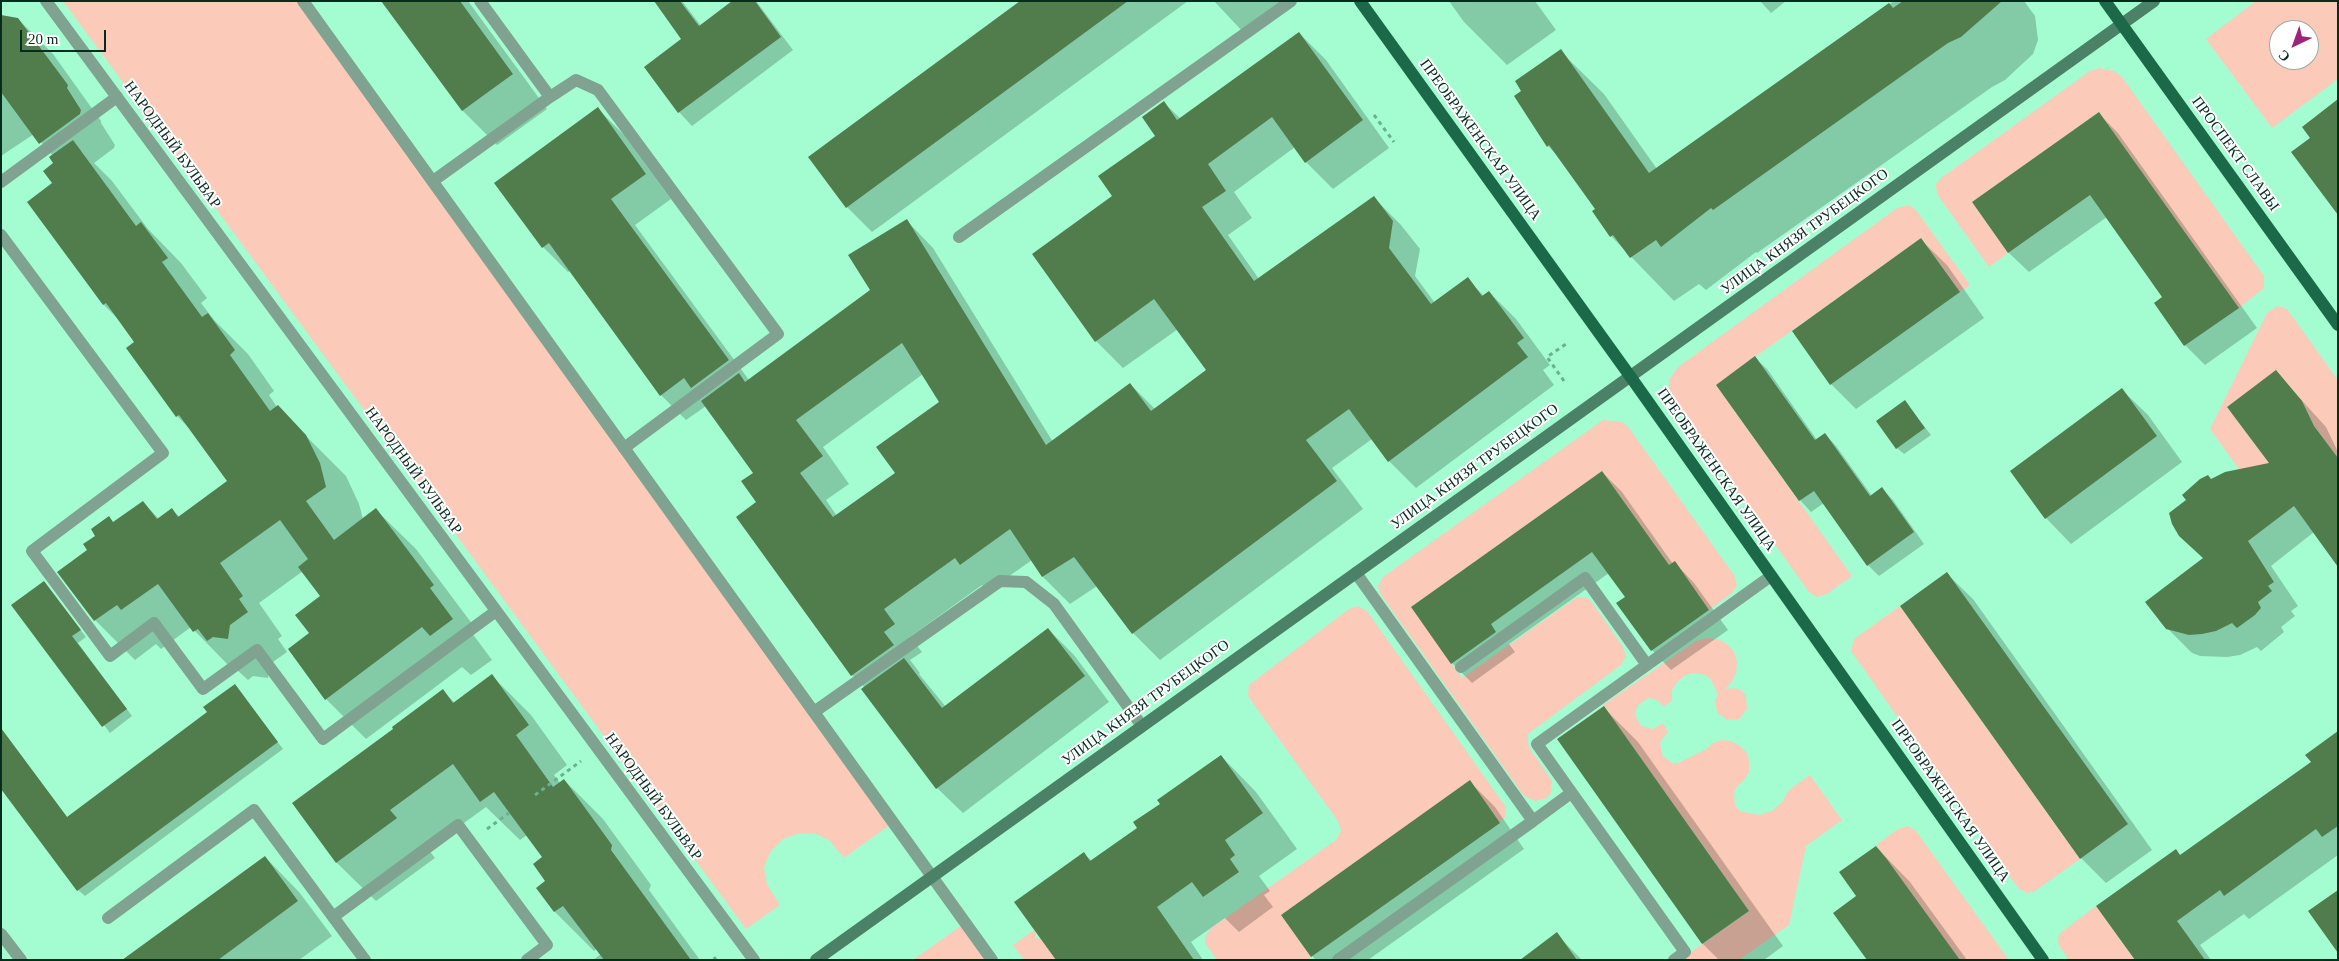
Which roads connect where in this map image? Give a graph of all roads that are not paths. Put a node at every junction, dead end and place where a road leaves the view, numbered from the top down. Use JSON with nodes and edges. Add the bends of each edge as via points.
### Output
{"nodes":[{"id":1,"x":46,"y":1,"type":"edge"},
{"id":2,"x":303,"y":1,"type":"edge"},
{"id":3,"x":480,"y":1,"type":"edge"},
{"id":4,"x":1291,"y":1,"type":"edge"},
{"id":5,"x":1360,"y":1,"type":"edge"},
{"id":6,"x":2105,"y":1,"type":"edge"},
{"id":7,"x":2154,"y":1,"type":"edge"},
{"id":8,"x":2122,"y":24,"type":"junction"},
{"id":9,"x":117,"y":97,"type":"junction"},
{"id":10,"x":550,"y":97,"type":"junction"},
{"id":11,"x":433,"y":181,"type":"junction"},
{"id":12,"x":1,"y":182,"type":"edge"},
{"id":13,"x":1,"y":235,"type":"edge"},
{"id":14,"x":959,"y":237,"type":"dead end"},
{"id":15,"x":2338,"y":325,"type":"edge"},
{"id":16,"x":1630,"y":376,"type":"junction"},
{"id":17,"x":624,"y":448,"type":"junction"},
{"id":18,"x":1356,"y":573,"type":"junction"},
{"id":19,"x":1771,"y":576,"type":"junction"},
{"id":20,"x":496,"y":611,"type":"junction"},
{"id":21,"x":1647,"y":665,"type":"junction"},
{"id":22,"x":1461,"y":667,"type":"dead end"},
{"id":23,"x":814,"y":712,"type":"junction"},
{"id":24,"x":1142,"y":726,"type":"junction"},
{"id":25,"x":1571,"y":793,"type":"junction"},
{"id":26,"x":1533,"y":820,"type":"junction"},
{"id":27,"x":932,"y":876,"type":"junction"},
{"id":28,"x":333,"y":917,"type":"junction"},
{"id":29,"x":108,"y":918,"type":"dead end"},
{"id":30,"x":1,"y":934,"type":"edge"},
{"id":31,"x":20,"y":960,"type":"edge"},
{"id":32,"x":365,"y":960,"type":"edge"},
{"id":33,"x":527,"y":960,"type":"edge"},
{"id":34,"x":754,"y":960,"type":"edge"},
{"id":35,"x":816,"y":960,"type":"edge"},
{"id":36,"x":992,"y":960,"type":"edge"},
{"id":37,"x":1338,"y":960,"type":"edge"},
{"id":38,"x":1674,"y":960,"type":"edge"},
{"id":39,"x":2043,"y":960,"type":"edge"}],
"edges":[{"from":1,"to":9,"type":"street","name":"НАРОДНЫЙ БУЛЬВАР"},
{"from":2,"to":11,"type":"street"},
{"from":3,"to":10,"type":"street"},
{"from":4,"to":14,"type":"street"},
{"from":5,"to":16,"type":"main road","name":"ПРЕОБРАЖЕНСКАЯ УЛИЦА"},
{"from":6,"to":8,"type":"main road","name":"ПРОСПЕКТ СЛАВЫ"},
{"from":7,"to":8,"type":"street","name":"УЛИЦА КНЯЗЯ ТРУБЕЦКОГО"},
{"from":8,"to":15,"type":"main road","name":"ПРОСПЕКТ СЛАВЫ"},
{"from":8,"to":16,"type":"street","name":"УЛИЦА КНЯЗЯ ТРУБЕЦКОГО"},
{"from":9,"to":12,"type":"street"},
{"from":9,"to":20,"type":"street","name":"НАРОДНЫЙ БУЛЬВАР"},
{"from":10,"to":11,"type":"street"},
{"from":10,"to":17,"type":"street","via":[[576,80],[598,90],[778,334]]},
{"from":11,"to":17,"type":"street"},
{"from":13,"to":20,"type":"street","via":[[163,453],[32,551],[110,656],[154,623],[203,689],[257,650],[323,739]]},
{"from":16,"to":18,"type":"street","name":"УЛИЦА КНЯЗЯ ТРУБЕЦКОГО"},
{"from":16,"to":19,"type":"main road","name":"ПРЕОБРАЖЕНСКАЯ УЛИЦА"},
{"from":17,"to":23,"type":"street"},
{"from":18,"to":24,"type":"street","name":"УЛИЦА КНЯЗЯ ТРУБЕЦКОГО"},
{"from":18,"to":26,"type":"street"},
{"from":19,"to":21,"type":"street"},
{"from":19,"to":39,"type":"main road","name":"ПРЕОБРАЖЕНСКАЯ УЛИЦА"},
{"from":20,"to":34,"type":"street","name":"НАРОДНЫЙ БУЛЬВАР"},
{"from":21,"to":22,"type":"street","via":[[1585,578]]},
{"from":21,"to":25,"type":"street","via":[[1536,744]]},
{"from":23,"to":24,"type":"street","via":[[1000,581],[1026,582],[1054,604]]},
{"from":23,"to":27,"type":"street"},
{"from":24,"to":27,"type":"street","name":"УЛИЦА КНЯЗЯ ТРУБЕЦКОГО"},
{"from":25,"to":26,"type":"street"},
{"from":25,"to":38,"type":"street","via":[[1685,952]]},
{"from":26,"to":37,"type":"street"},
{"from":27,"to":35,"type":"street","name":"УЛИЦА КНЯЗЯ ТРУБЕЦКОГО"},
{"from":27,"to":36,"type":"street"},
{"from":28,"to":29,"type":"street","via":[[254,810]]},
{"from":28,"to":32,"type":"street"},
{"from":28,"to":33,"type":"street","via":[[458,825],[547,945]]},
{"from":30,"to":31,"type":"street"}]}
